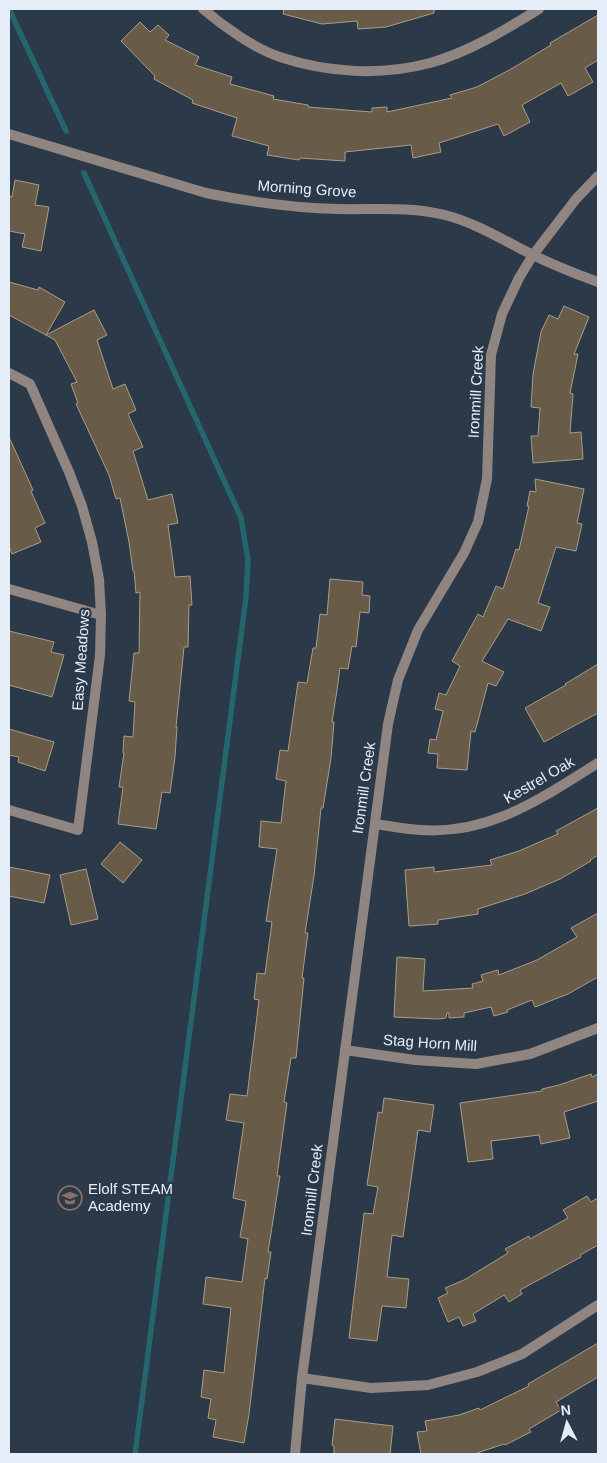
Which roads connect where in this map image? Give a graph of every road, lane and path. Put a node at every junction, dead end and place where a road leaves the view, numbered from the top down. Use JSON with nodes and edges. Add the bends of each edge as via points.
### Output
{"nodes":[{"id":1,"x":203,"y":9,"type":"edge"},
{"id":2,"x":539,"y":9,"type":"edge"},
{"id":3,"x":9,"y":134,"type":"edge"},
{"id":4,"x":598,"y":176,"type":"edge"},
{"id":5,"x":533,"y":255,"type":"junction"},
{"id":6,"x":598,"y":282,"type":"edge"},
{"id":7,"x":9,"y":373,"type":"edge"},
{"id":8,"x":9,"y":589,"type":"edge"},
{"id":9,"x":101,"y":615,"type":"junction"},
{"id":10,"x":598,"y":763,"type":"edge"},
{"id":11,"x":9,"y":810,"type":"edge"},
{"id":12,"x":375,"y":824,"type":"junction"},
{"id":13,"x":598,"y":1028,"type":"edge"},
{"id":14,"x":345,"y":1050,"type":"junction"},
{"id":15,"x":598,"y":1305,"type":"edge"},
{"id":16,"x":302,"y":1378,"type":"junction"},
{"id":17,"x":295,"y":1454,"type":"edge"}],
"edges":[{"from":1,"to":2,"type":"street","via":[[225,27],[278,57],[351,72],[430,63],[499,33]]},
{"from":3,"to":5,"type":"street","name":"Morning Grove","via":[[206,193],[290,207],[388,208],[444,215],[480,228]]},
{"from":4,"to":5,"type":"street","name":"Ironmill Creek"},
{"from":5,"to":6,"type":"street","name":"Morning Grove"},
{"from":5,"to":12,"type":"street","name":"Ironmill Creek","via":[[502,314],[491,355],[487,478],[478,522],[464,553],[418,630],[398,680],[388,724]]},
{"from":7,"to":9,"type":"street","name":"Easy Meadows","via":[[30,384],[82,506],[97,570]]},
{"from":8,"to":9,"type":"street"},
{"from":9,"to":11,"type":"street","name":"Easy Meadows","via":[[100,654],[78,830]]},
{"from":10,"to":12,"type":"street","name":"Kestrel Oak","via":[[529,805],[481,824],[421,830]]},
{"from":12,"to":14,"type":"street","name":"Ironmill Creek"},
{"from":13,"to":14,"type":"street","name":"Stag Horn Mill","via":[[530,1054],[476,1064],[415,1060]]},
{"from":14,"to":16,"type":"street","name":"Ironmill Creek"},
{"from":15,"to":16,"type":"street","via":[[522,1354],[477,1372],[428,1385],[371,1388]]},
{"from":16,"to":17,"type":"street","name":"Ironmill Creek"}]}
